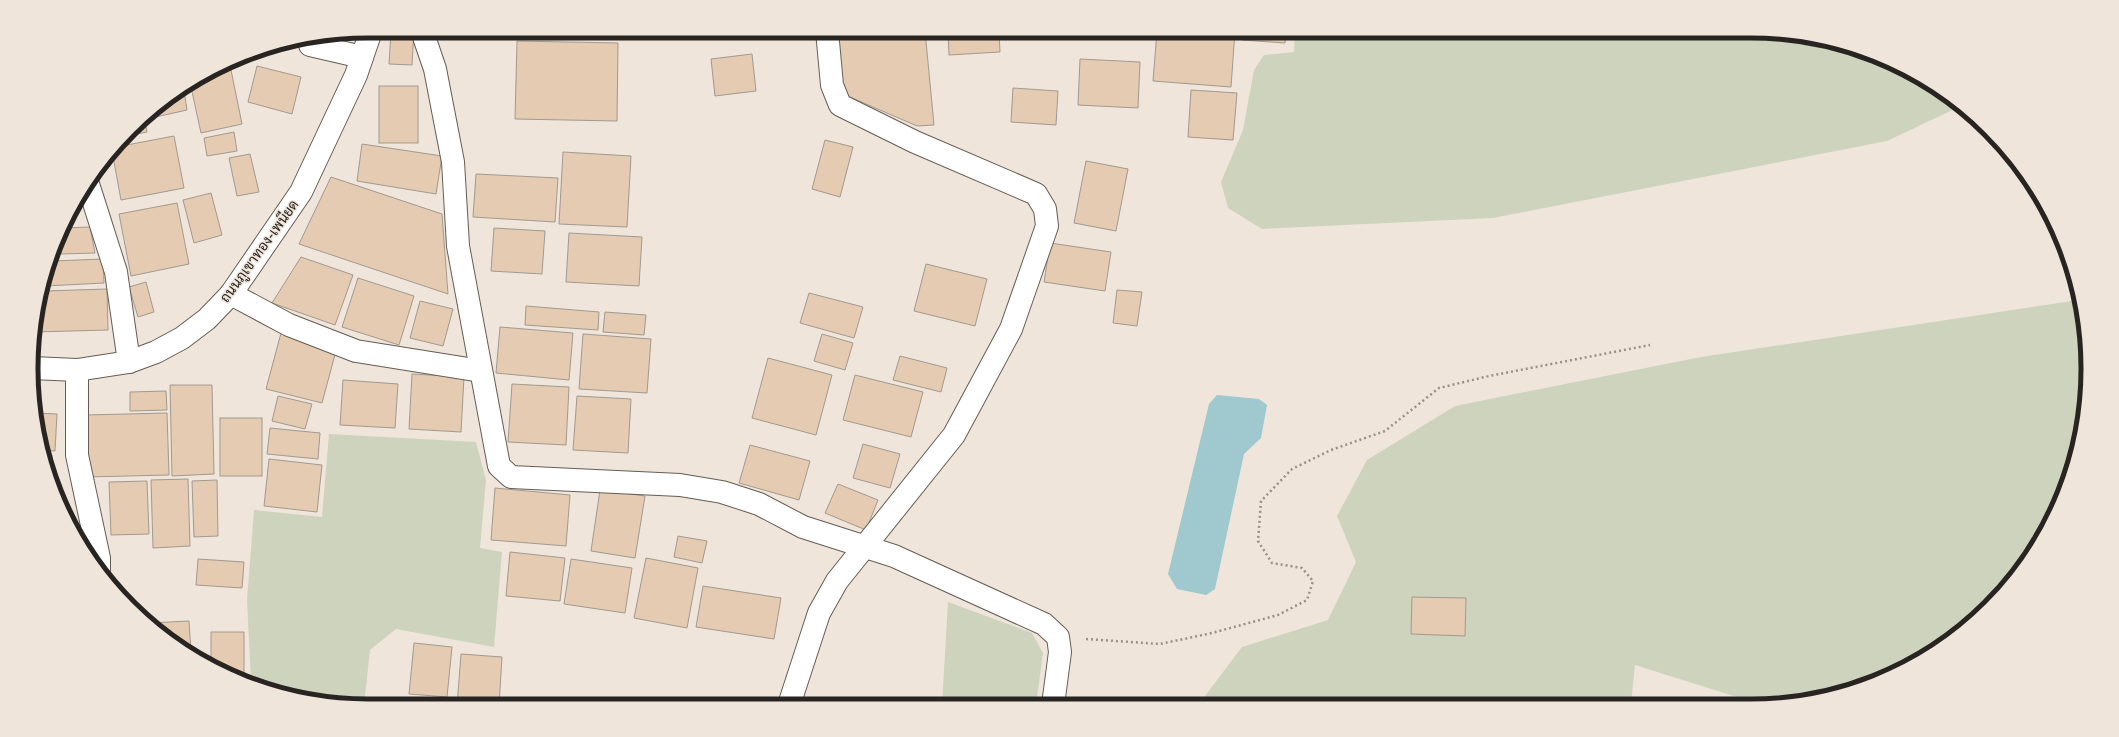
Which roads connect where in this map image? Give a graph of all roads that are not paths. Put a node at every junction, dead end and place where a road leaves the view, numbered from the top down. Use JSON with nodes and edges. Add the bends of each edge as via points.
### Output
{"nodes":[{"id":1,"x":369,"y":38,"type":"edge"},
{"id":2,"x":424,"y":38,"type":"edge"},
{"id":3,"x":828,"y":38,"type":"edge"},
{"id":4,"x":310,"y":45,"type":"dead end"},
{"id":5,"x":362,"y":57,"type":"junction"},
{"id":6,"x":90,"y":191,"type":"edge"},
{"id":7,"x":230,"y":294,"type":"junction"},
{"id":8,"x":129,"y":362,"type":"junction"},
{"id":9,"x":38,"y":368,"type":"edge"},
{"id":10,"x":77,"y":370,"type":"junction"},
{"id":11,"x":481,"y":371,"type":"junction"},
{"id":12,"x":866,"y":547,"type":"junction"},
{"id":13,"x":99,"y":560,"type":"edge"},
{"id":14,"x":790,"y":699,"type":"edge"},
{"id":15,"x":1054,"y":699,"type":"edge"}],
"edges":[{"from":1,"to":5,"type":"street","name":"ถนนภูเขาทอง-เพนียด"},
{"from":2,"to":11,"type":"street","via":[[435,69],[453,162],[458,246]]},
{"from":3,"to":12,"type":"street","via":[[832,85],[840,105],[915,142],[1036,194],[1045,209],[1047,226],[1011,329],[954,435]]},
{"from":4,"to":5,"type":"street"},
{"from":5,"to":7,"type":"street","name":"ถนนภูเขาทอง-เพนียด","via":[[301,192]]},
{"from":6,"to":8,"type":"street","via":[[116,272]]},
{"from":7,"to":8,"type":"street","name":"ถนนภูเขาทอง-เพนียด","via":[[207,319],[182,338],[156,352]]},
{"from":7,"to":11,"type":"street","via":[[289,325],[356,351]]},
{"from":8,"to":10,"type":"street","name":"ถนนภูเขาทอง-เพนียด"},
{"from":9,"to":10,"type":"street","name":"ถนนภูเขาทอง-เพนียด"},
{"from":10,"to":13,"type":"street","via":[[77,455]]},
{"from":11,"to":12,"type":"street","via":[[498,466],[511,477],[680,485],[722,492],[759,504],[803,527]]},
{"from":12,"to":14,"type":"street","via":[[837,581],[819,613]]},
{"from":12,"to":15,"type":"street","via":[[894,556],[1044,624],[1058,637],[1060,652]]}]}
